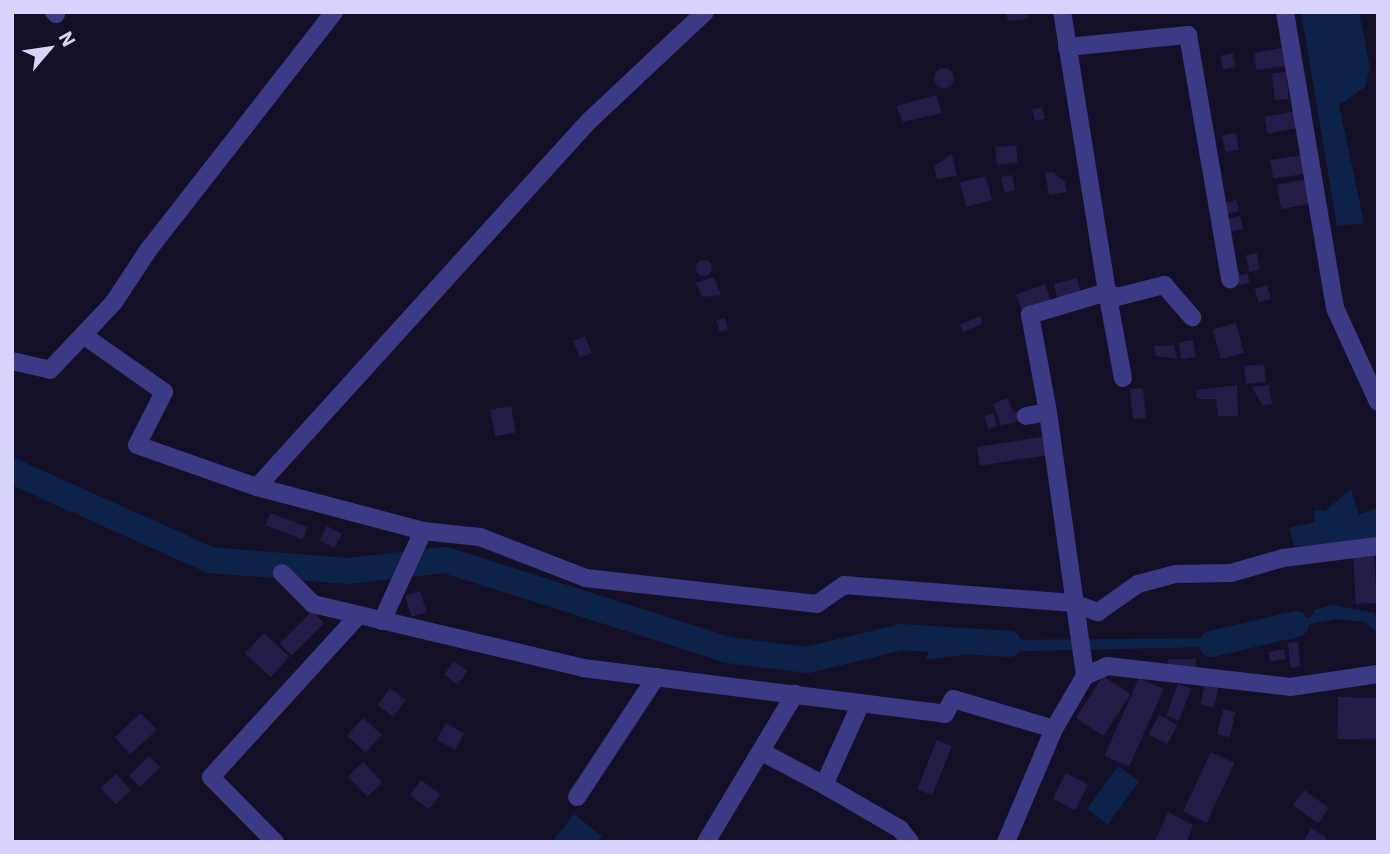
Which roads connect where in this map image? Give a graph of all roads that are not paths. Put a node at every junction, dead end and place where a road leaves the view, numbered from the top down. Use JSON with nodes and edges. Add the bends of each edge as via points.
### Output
{"nodes":[{"id":1,"x":334,"y":12,"type":"edge"},
{"id":2,"x":705,"y":12,"type":"edge"},
{"id":3,"x":1062,"y":12,"type":"edge"},
{"id":4,"x":1285,"y":12,"type":"edge"},
{"id":5,"x":1067,"y":47,"type":"junction"},
{"id":6,"x":1230,"y":279,"type":"dead end"},
{"id":7,"x":1107,"y":292,"type":"junction"},
{"id":8,"x":1192,"y":317,"type":"dead end"},
{"id":9,"x":83,"y":335,"type":"junction"},
{"id":10,"x":12,"y":360,"type":"edge"},
{"id":11,"x":1123,"y":378,"type":"dead end"},
{"id":12,"x":1378,"y":402,"type":"edge"},
{"id":13,"x":1048,"y":412,"type":"junction"},
{"id":14,"x":1026,"y":416,"type":"dead end"},
{"id":15,"x":257,"y":488,"type":"junction"},
{"id":16,"x":423,"y":531,"type":"junction"},
{"id":17,"x":1378,"y":546,"type":"edge"},
{"id":18,"x":282,"y":573,"type":"dead end"},
{"id":19,"x":1073,"y":603,"type":"junction"},
{"id":20,"x":359,"y":615,"type":"junction"},
{"id":21,"x":382,"y":621,"type":"junction"},
{"id":22,"x":1378,"y":674,"type":"edge"},
{"id":23,"x":1085,"y":676,"type":"junction"},
{"id":24,"x":656,"y":677,"type":"junction"},
{"id":25,"x":796,"y":694,"type":"junction"},
{"id":26,"x":861,"y":703,"type":"junction"},
{"id":27,"x":1054,"y":729,"type":"junction"},
{"id":28,"x":762,"y":752,"type":"junction"},
{"id":29,"x":824,"y":785,"type":"junction"},
{"id":30,"x":577,"y":797,"type":"dead end"},
{"id":31,"x":275,"y":842,"type":"edge"},
{"id":32,"x":706,"y":842,"type":"edge"},
{"id":33,"x":910,"y":842,"type":"edge"},
{"id":34,"x":1006,"y":842,"type":"edge"}],
"edges":[{"from":1,"to":9,"type":"street"},
{"from":2,"to":15,"type":"street","via":[[589,121]]},
{"from":3,"to":5,"type":"street"},
{"from":4,"to":12,"type":"street","via":[[1335,308]]},
{"from":5,"to":6,"type":"street","via":[[1188,35]]},
{"from":5,"to":7,"type":"street"},
{"from":7,"to":8,"type":"street","via":[[1116,296],[1164,285]]},
{"from":7,"to":11,"type":"street"},
{"from":7,"to":13,"type":"street","via":[[1030,315]]},
{"from":9,"to":10,"type":"street","via":[[50,370]]},
{"from":9,"to":15,"type":"street","via":[[164,392],[138,445]]},
{"from":13,"to":14,"type":"street"},
{"from":13,"to":19,"type":"street"},
{"from":15,"to":16,"type":"street"},
{"from":16,"to":19,"type":"street","via":[[480,537],[586,578],[668,591],[817,604],[844,585]]},
{"from":16,"to":21,"type":"street"},
{"from":17,"to":19,"type":"street","via":[[1283,558],[1231,573],[1176,575],[1138,584],[1098,612]]},
{"from":18,"to":20,"type":"street","via":[[313,604]]},
{"from":19,"to":23,"type":"street"},
{"from":20,"to":21,"type":"street"},
{"from":20,"to":31,"type":"street","via":[[211,777]]},
{"from":21,"to":24,"type":"street","via":[[558,663]]},
{"from":22,"to":23,"type":"street","via":[[1290,687],[1107,666]]},
{"from":23,"to":27,"type":"street"},
{"from":24,"to":25,"type":"street"},
{"from":24,"to":30,"type":"street"},
{"from":25,"to":26,"type":"street"},
{"from":25,"to":28,"type":"street"},
{"from":26,"to":27,"type":"street","via":[[945,714],[953,699]]},
{"from":26,"to":29,"type":"street"},
{"from":27,"to":34,"type":"street"},
{"from":28,"to":29,"type":"street"},
{"from":28,"to":32,"type":"street"},
{"from":29,"to":33,"type":"street","via":[[900,829]]}]}
